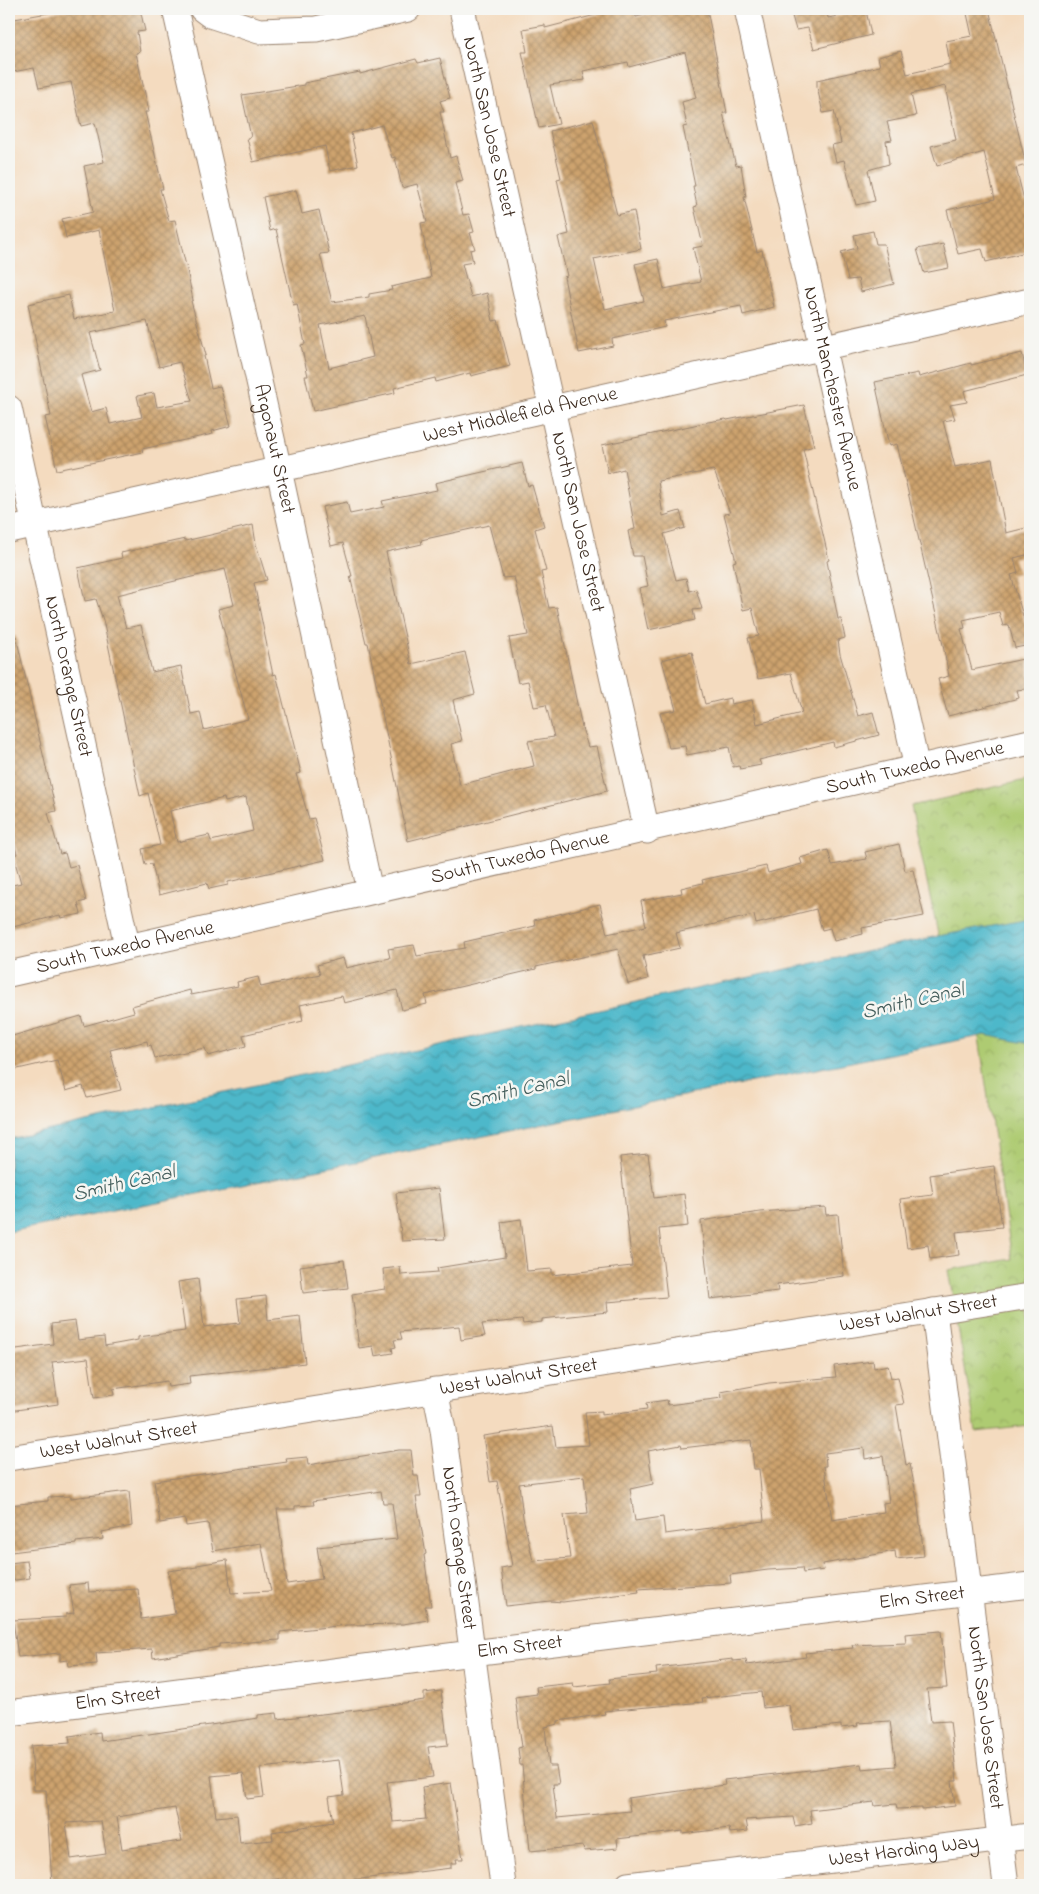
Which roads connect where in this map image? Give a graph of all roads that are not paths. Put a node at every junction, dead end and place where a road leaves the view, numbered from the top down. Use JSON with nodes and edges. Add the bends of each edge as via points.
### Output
{"nodes":[{"id":1,"x":175,"y":9,"type":"edge"},
{"id":2,"x":202,"y":9,"type":"edge"},
{"id":3,"x":408,"y":9,"type":"edge"},
{"id":4,"x":462,"y":9,"type":"edge"},
{"id":5,"x":747,"y":9,"type":"edge"},
{"id":6,"x":1030,"y":301,"type":"edge"},
{"id":7,"x":823,"y":348,"type":"junction"},
{"id":8,"x":9,"y":408,"type":"edge"},
{"id":9,"x":552,"y":408,"type":"junction"},
{"id":10,"x":279,"y":470,"type":"junction"},
{"id":11,"x":34,"y":524,"type":"junction"},
{"id":12,"x":9,"y":530,"type":"edge"},
{"id":13,"x":1030,"y":742,"type":"edge"},
{"id":14,"x":917,"y":768,"type":"junction"},
{"id":15,"x":647,"y":831,"type":"junction"},
{"id":16,"x":370,"y":891,"type":"junction"},
{"id":17,"x":127,"y":945,"type":"junction"},
{"id":18,"x":9,"y":974,"type":"edge"},
{"id":19,"x":1030,"y":1296,"type":"edge"},
{"id":20,"x":934,"y":1311,"type":"junction"},
{"id":21,"x":435,"y":1390,"type":"junction"},
{"id":22,"x":9,"y":1458,"type":"edge"},
{"id":23,"x":1030,"y":1585,"type":"edge"},
{"id":24,"x":969,"y":1593,"type":"junction"},
{"id":25,"x":472,"y":1653,"type":"junction"},
{"id":26,"x":9,"y":1713,"type":"edge"},
{"id":27,"x":1030,"y":1836,"type":"edge"},
{"id":28,"x":1000,"y":1840,"type":"junction"},
{"id":29,"x":503,"y":1885,"type":"edge"},
{"id":30,"x":628,"y":1885,"type":"edge"},
{"id":31,"x":1006,"y":1885,"type":"edge"}],
"edges":[{"from":1,"to":10,"type":"street","name":"Argonaut Street"},
{"from":2,"to":3,"type":"street","via":[[210,15],[259,31],[316,29]]},
{"from":4,"to":9,"type":"street","name":"North San Jose Street"},
{"from":5,"to":7,"type":"street","name":"North Manchester Avenue"},
{"from":6,"to":7,"type":"street","name":"West Middlefield Avenue"},
{"from":7,"to":9,"type":"street","name":"West Middlefield Avenue"},
{"from":7,"to":14,"type":"street","name":"North Manchester Avenue"},
{"from":8,"to":11,"type":"street","name":"North Orange Street"},
{"from":9,"to":10,"type":"street","name":"West Middlefield Avenue"},
{"from":9,"to":15,"type":"street","name":"North San Jose Street"},
{"from":10,"to":11,"type":"street","name":"West Middlefield Avenue"},
{"from":10,"to":16,"type":"street","name":"Argonaut Street"},
{"from":11,"to":12,"type":"street","name":"West Middlefield Avenue"},
{"from":11,"to":17,"type":"street","name":"North Orange Street"},
{"from":13,"to":14,"type":"street","name":"South Tuxedo Avenue"},
{"from":14,"to":15,"type":"street","name":"South Tuxedo Avenue"},
{"from":15,"to":16,"type":"street","name":"South Tuxedo Avenue"},
{"from":16,"to":17,"type":"street","name":"South Tuxedo Avenue"},
{"from":17,"to":18,"type":"street","name":"South Tuxedo Avenue"},
{"from":19,"to":20,"type":"street","name":"West Walnut Street"},
{"from":20,"to":21,"type":"street","name":"West Walnut Street"},
{"from":20,"to":24,"type":"street","name":"North San Jose Street"},
{"from":21,"to":22,"type":"street","name":"West Walnut Street"},
{"from":21,"to":25,"type":"street","name":"North Orange Street","via":[[444,1430]]},
{"from":23,"to":24,"type":"street","name":"Elm Street"},
{"from":24,"to":25,"type":"street","name":"Elm Street"},
{"from":24,"to":28,"type":"street","name":"North San Jose Street"},
{"from":25,"to":26,"type":"street","name":"Elm Street"},
{"from":25,"to":29,"type":"street","name":"North Orange Street"},
{"from":27,"to":28,"type":"street","name":"West Harding Way"},
{"from":28,"to":30,"type":"street","name":"West Harding Way"},
{"from":28,"to":31,"type":"street","name":"North San Jose Street"}]}
